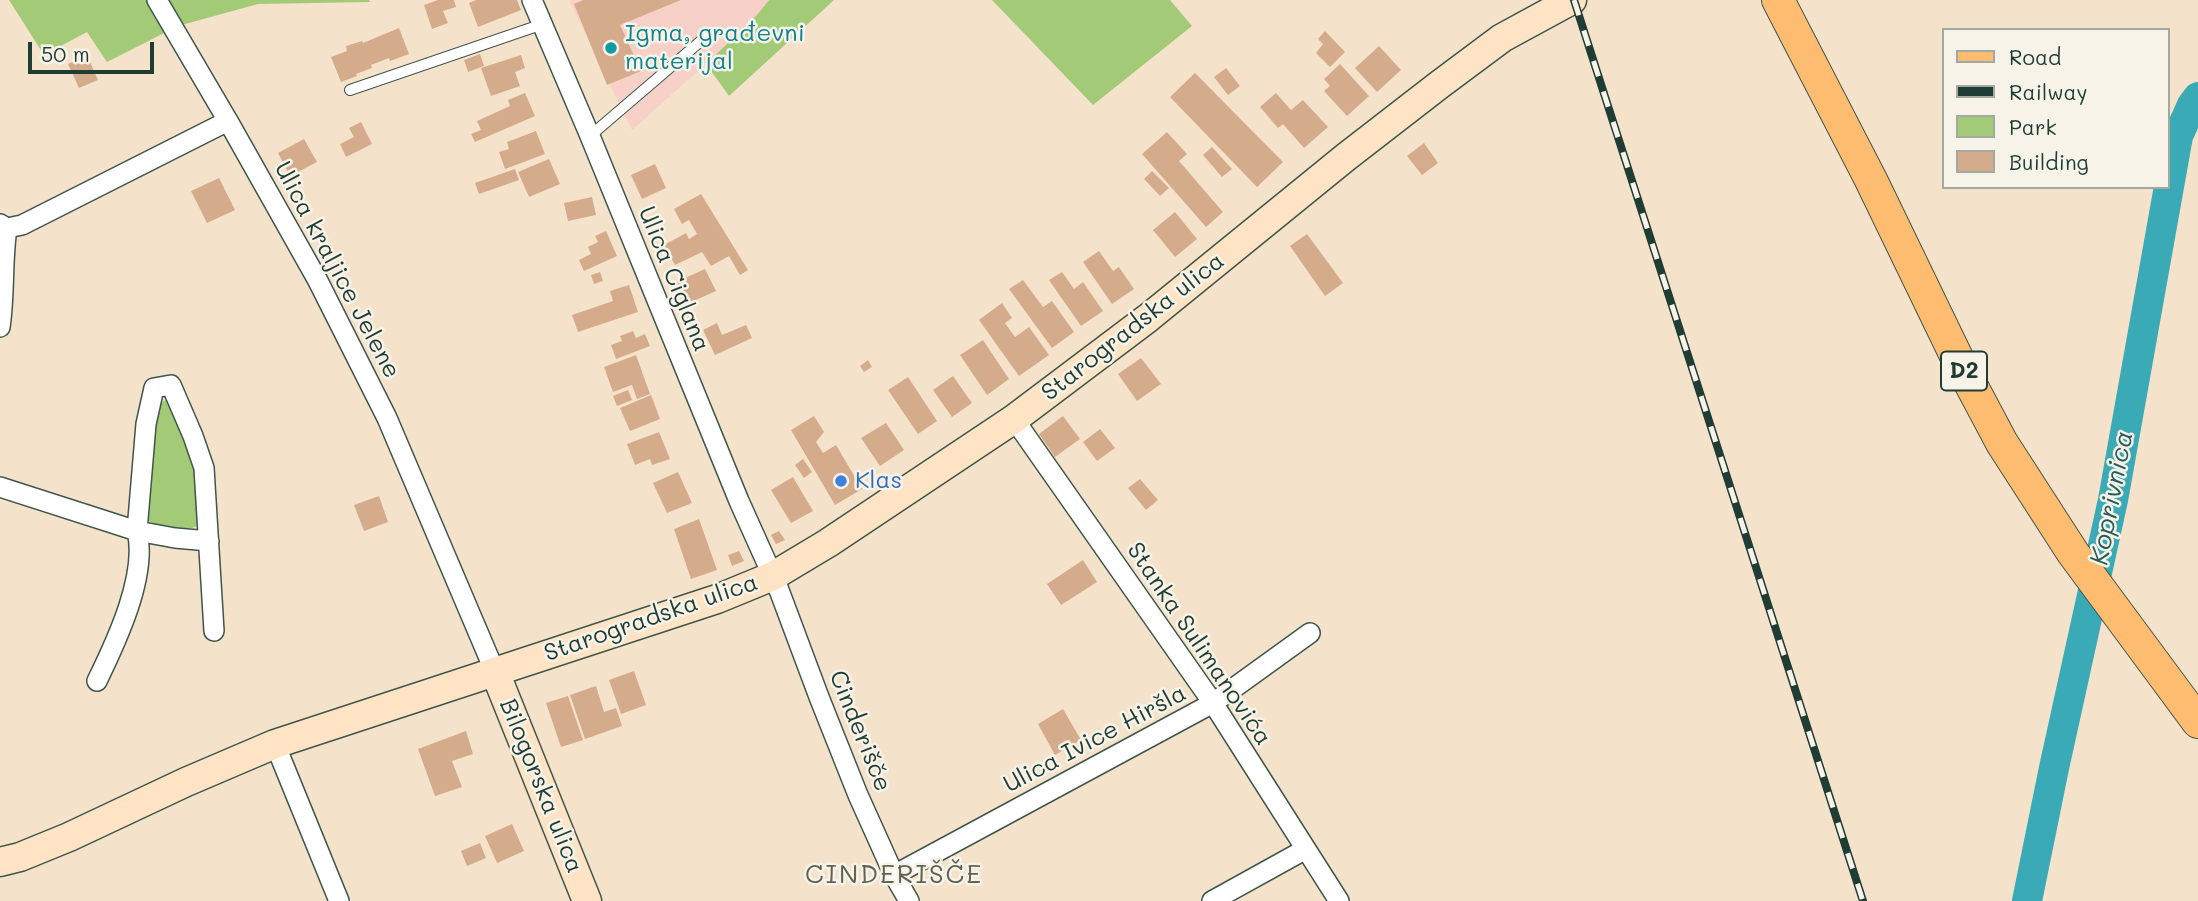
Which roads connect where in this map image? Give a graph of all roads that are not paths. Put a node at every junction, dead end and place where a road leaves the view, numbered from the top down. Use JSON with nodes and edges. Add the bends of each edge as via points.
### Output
{"nodes":[{"id":1,"x":157,"y":0,"type":"edge"},
{"id":2,"x":532,"y":0,"type":"edge"},
{"id":3,"x":1572,"y":0,"type":"edge"},
{"id":4,"x":1778,"y":0,"type":"edge"},
{"id":5,"x":543,"y":24,"type":"junction"},
{"id":6,"x":709,"y":34,"type":"dead end"},
{"id":7,"x":350,"y":90,"type":"dead end"},
{"id":8,"x":228,"y":121,"type":"junction"},
{"id":9,"x":590,"y":136,"type":"junction"},
{"id":10,"x":3,"y":226,"type":"edge"},
{"id":11,"x":0,"y":327,"type":"edge"},
{"id":12,"x":1014,"y":419,"type":"junction"},
{"id":13,"x":0,"y":487,"type":"edge"},
{"id":14,"x":137,"y":531,"type":"junction"},
{"id":15,"x":209,"y":541,"type":"junction"},
{"id":16,"x":773,"y":576,"type":"junction"},
{"id":17,"x":215,"y":631,"type":"dead end"},
{"id":18,"x":1310,"y":633,"type":"dead end"},
{"id":19,"x":495,"y":672,"type":"junction"},
{"id":20,"x":97,"y":681,"type":"dead end"},
{"id":21,"x":1213,"y":704,"type":"junction"},
{"id":22,"x":2198,"y":722,"type":"edge"},
{"id":23,"x":275,"y":744,"type":"junction"},
{"id":24,"x":1306,"y":849,"type":"junction"},
{"id":25,"x":0,"y":862,"type":"edge"},
{"id":26,"x":894,"y":875,"type":"junction"},
{"id":27,"x":339,"y":901,"type":"edge"},
{"id":28,"x":587,"y":901,"type":"edge"},
{"id":29,"x":909,"y":901,"type":"edge"},
{"id":30,"x":1212,"y":901,"type":"edge"},
{"id":31,"x":1339,"y":901,"type":"edge"}],
"edges":[{"from":1,"to":8,"type":"street","name":"Ulica kraljice Jelene"},
{"from":2,"to":5,"type":"street","name":"Ulica Ciglana"},
{"from":3,"to":12,"type":"main road","name":"Starogradska ulica","via":[[1502,38],[1439,85]]},
{"from":4,"to":22,"type":"main road","number":"D2","via":[[2002,443],[2073,553]]},
{"from":5,"to":7,"type":"lane"},
{"from":5,"to":9,"type":"street","name":"Ulica Ciglana"},
{"from":6,"to":9,"type":"lane"},
{"from":8,"to":10,"type":"street","via":[[16,228]]},
{"from":8,"to":19,"type":"street","name":"Ulica kraljice Jelene","via":[[317,279],[387,418]]},
{"from":9,"to":16,"type":"street","name":"Ulica Ciglana"},
{"from":10,"to":11,"type":"street"},
{"from":12,"to":16,"type":"main road","name":"Starogradska ulica"},
{"from":12,"to":21,"type":"street","name":"Stanka Sulimanovića"},
{"from":13,"to":14,"type":"street"},
{"from":14,"to":15,"type":"street"},
{"from":14,"to":15,"type":"street","via":[[151,401],[155,388],[171,385],[204,468]]},
{"from":14,"to":20,"type":"street","via":[[140,543],[134,591]]},
{"from":15,"to":17,"type":"street"},
{"from":16,"to":19,"type":"main road","name":"Starogradska ulica"},
{"from":16,"to":26,"type":"street","name":"Cinderišče"},
{"from":18,"to":21,"type":"street","name":"Ulica Ivice Hiršla"},
{"from":19,"to":23,"type":"main road","name":"Starogradska ulica"},
{"from":19,"to":28,"type":"main road","name":"Bilogorska ulica"},
{"from":21,"to":24,"type":"street","name":"Stanka Sulimanovića"},
{"from":21,"to":26,"type":"street","name":"Ulica Ivice Hiršla"},
{"from":23,"to":25,"type":"main road","name":"Starogradska ulica","via":[[69,837]]},
{"from":23,"to":27,"type":"street"},
{"from":24,"to":30,"type":"street"},
{"from":24,"to":31,"type":"street","name":"Stanka Sulimanovića"},
{"from":26,"to":29,"type":"street","name":"Cinderišče"}]}
